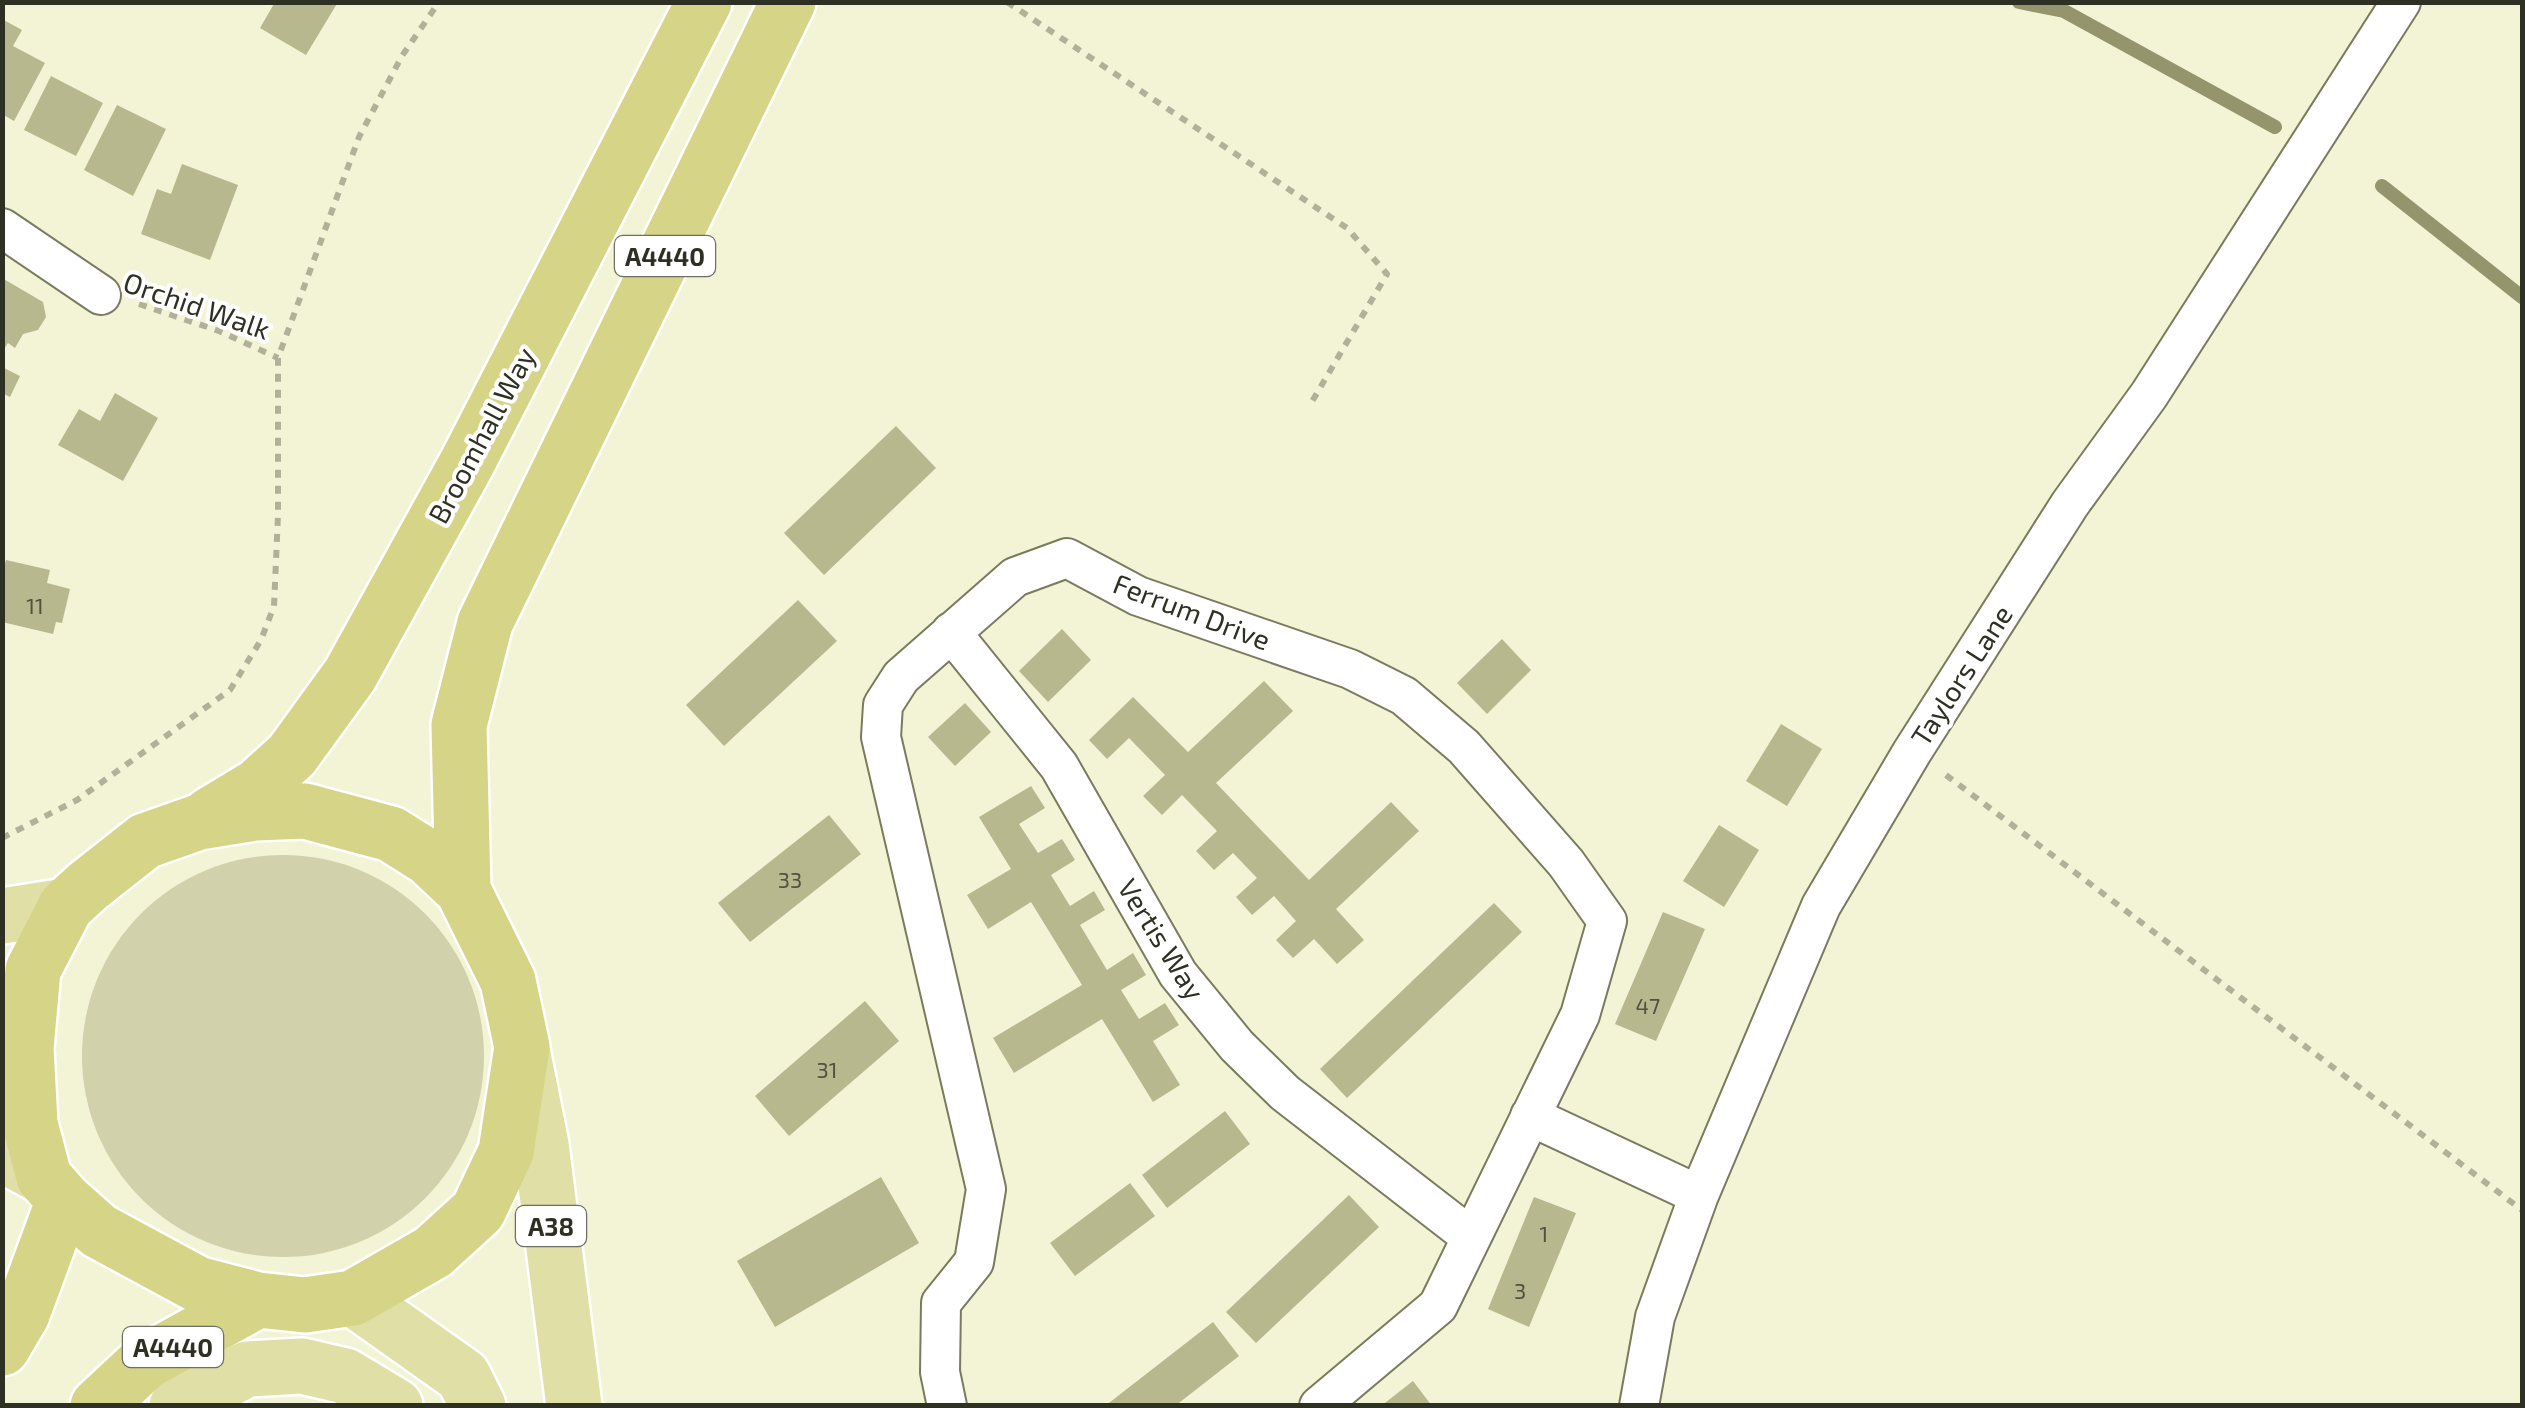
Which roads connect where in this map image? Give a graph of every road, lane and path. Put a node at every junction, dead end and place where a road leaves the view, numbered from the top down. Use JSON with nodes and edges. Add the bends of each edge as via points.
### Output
{"nodes":[{"id":1,"x":440,"y":2,"type":"edge"},
{"id":2,"x":704,"y":2,"type":"edge"},
{"id":3,"x":788,"y":2,"type":"edge"},
{"id":4,"x":1007,"y":2,"type":"edge"},
{"id":5,"x":2401,"y":2,"type":"edge"},
{"id":6,"x":2,"y":228,"type":"edge"},
{"id":7,"x":101,"y":296,"type":"joint"},
{"id":8,"x":278,"y":358,"type":"junction"},
{"id":9,"x":1310,"y":405,"type":"dead end"},
{"id":10,"x":951,"y":632,"type":"junction"},
{"id":11,"x":1912,"y":752,"type":"junction"},
{"id":12,"x":199,"y":822,"type":"junction"},
{"id":13,"x":2,"y":838,"type":"edge"},
{"id":14,"x":463,"y":890,"type":"junction"},
{"id":15,"x":66,"y":906,"type":"junction"},
{"id":16,"x":2,"y":916,"type":"edge"},
{"id":17,"x":522,"y":1047,"type":"junction"},
{"id":18,"x":1530,"y":1116,"type":"junction"},
{"id":19,"x":37,"y":1177,"type":"edge"},
{"id":20,"x":1699,"y":1196,"type":"junction"},
{"id":21,"x":2522,"y":1210,"type":"edge"},
{"id":22,"x":1471,"y":1237,"type":"junction"},
{"id":23,"x":353,"y":1298,"type":"junction"},
{"id":24,"x":258,"y":1300,"type":"junction"},
{"id":25,"x":2,"y":1348,"type":"edge"},
{"id":26,"x":98,"y":1406,"type":"edge"},
{"id":27,"x":177,"y":1406,"type":"edge"},
{"id":28,"x":394,"y":1406,"type":"edge"},
{"id":29,"x":478,"y":1406,"type":"edge"},
{"id":30,"x":574,"y":1406,"type":"edge"},
{"id":31,"x":947,"y":1406,"type":"edge"},
{"id":32,"x":1319,"y":1406,"type":"edge"},
{"id":33,"x":1639,"y":1406,"type":"edge"}],
"edges":[{"from":1,"to":8,"type":"path","via":[[358,136]]},
{"from":2,"to":12,"type":"highway","name":"Broomhall Way","number":"A4440","via":[[476,446],[350,674],[292,755],[258,786]]},
{"from":3,"to":14,"type":"highway","number":"A4440","via":[[484,623],[459,726]]},
{"from":4,"to":9,"type":"path","via":[[1347,228],[1387,274]]},
{"from":5,"to":11,"type":"street","name":"Taylors Lane"},
{"from":6,"to":7,"type":"street"},
{"from":7,"to":8,"type":"path","name":"Orchid Walk","via":[[154,308]]},
{"from":8,"to":13,"type":"path","via":[[274,606],[261,640],[230,690],[78,800]]},
{"from":10,"to":18,"type":"street","name":"Ferrum Drive","via":[[1014,577],[1067,558],[1138,596],[1350,669],[1404,696],[1464,747],[1566,863],[1606,921],[1580,1015]]},
{"from":10,"to":22,"type":"street","name":"Vertis Way","via":[[1059,766],[1178,974],[1237,1046],[1284,1093]]},
{"from":10,"to":31,"type":"street","name":"Ferrum Drive","via":[[900,676],[883,705],[881,738],[986,1190],[974,1262],[941,1303],[940,1372]]},
{"from":11,"to":20,"type":"street","name":"Taylors Lane","via":[[1821,906]]},
{"from":11,"to":21,"type":"path"},
{"from":12,"to":14,"type":"highway","via":[[305,811],[352,823],[391,834]]},
{"from":12,"to":15,"type":"highway","via":[[146,842]]},
{"from":14,"to":17,"type":"highway","via":[[508,981]]},
{"from":15,"to":16,"type":"main road"},
{"from":15,"to":19,"type":"highway","via":[[33,970],[26,1048]]},
{"from":17,"to":23,"type":"highway","via":[[506,1152],[478,1211],[433,1252]]},
{"from":17,"to":30,"type":"main road","number":"A38"},
{"from":18,"to":20,"type":"street"},
{"from":18,"to":22,"type":"street","name":"Ferrum Drive"},
{"from":19,"to":24,"type":"highway","via":[[99,1231],[197,1284]]},
{"from":19,"to":25,"type":"highway","via":[[22,1314]]},
{"from":20,"to":33,"type":"street","name":"Taylors Lane","via":[[1656,1317]]},
{"from":22,"to":32,"type":"street","name":"Ferrum Drive","via":[[1438,1306]]},
{"from":23,"to":24,"type":"highway","via":[[305,1305]]},
{"from":23,"to":29,"type":"main road","via":[[463,1376]]},
{"from":24,"to":26,"type":"highway","number":"A4440","via":[[144,1362]]},
{"from":27,"to":28,"type":"main road","via":[[247,1369],[302,1366],[345,1376]]}]}
